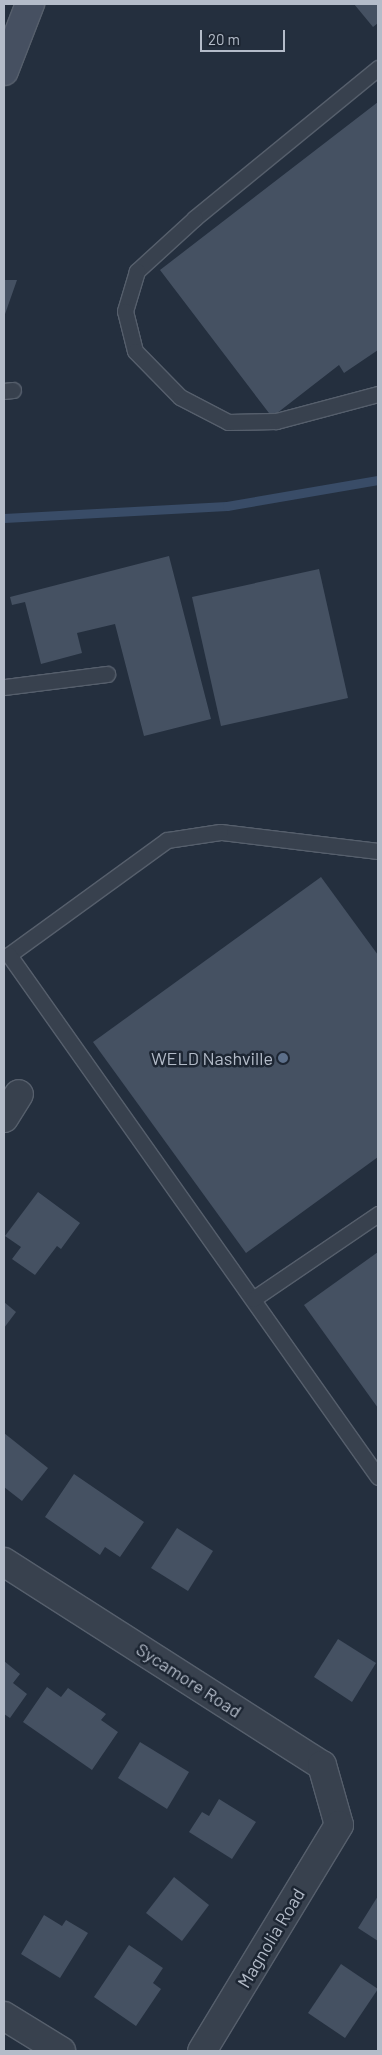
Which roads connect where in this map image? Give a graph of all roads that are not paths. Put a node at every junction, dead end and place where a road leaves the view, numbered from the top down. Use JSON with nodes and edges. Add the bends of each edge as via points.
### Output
{"nodes":[{"id":1,"x":30,"y":4,"type":"edge"},
{"id":2,"x":378,"y":68,"type":"edge"},
{"id":3,"x":4,"y":71,"type":"edge"},
{"id":4,"x":378,"y":394,"type":"edge"},
{"id":5,"x":107,"y":674,"type":"dead end"},
{"id":6,"x":4,"y":687,"type":"edge"},
{"id":7,"x":378,"y":851,"type":"edge"},
{"id":8,"x":6,"y":952,"type":"edge"},
{"id":9,"x":19,"y":1094,"type":"dead end"},
{"id":10,"x":4,"y":1118,"type":"edge"},
{"id":11,"x":378,"y":1214,"type":"edge"},
{"id":12,"x":253,"y":1299,"type":"junction"},
{"id":13,"x":378,"y":1477,"type":"edge"},
{"id":14,"x":4,"y":1562,"type":"edge"},
{"id":15,"x":339,"y":1825,"type":"joint"},
{"id":16,"x":4,"y":2016,"type":"edge"},
{"id":17,"x":60,"y":2051,"type":"edge"},
{"id":18,"x":202,"y":2051,"type":"edge"}],
"edges":[{"from":1,"to":3,"type":"main road"},
{"from":2,"to":4,"type":"lane","via":[[195,218],[137,271],[125,311],[135,351],[180,397],[228,422],[276,422]]},
{"from":5,"to":6,"type":"lane"},
{"from":7,"to":8,"type":"lane","via":[[220,832],[167,840]]},
{"from":8,"to":12,"type":"lane"},
{"from":9,"to":10,"type":"street"},
{"from":11,"to":12,"type":"lane"},
{"from":12,"to":13,"type":"lane"},
{"from":14,"to":15,"type":"street","name":"Sycamore Road","via":[[322,1765]]},
{"from":15,"to":18,"type":"street","name":"Magnolia Road"},
{"from":16,"to":17,"type":"street"}]}
